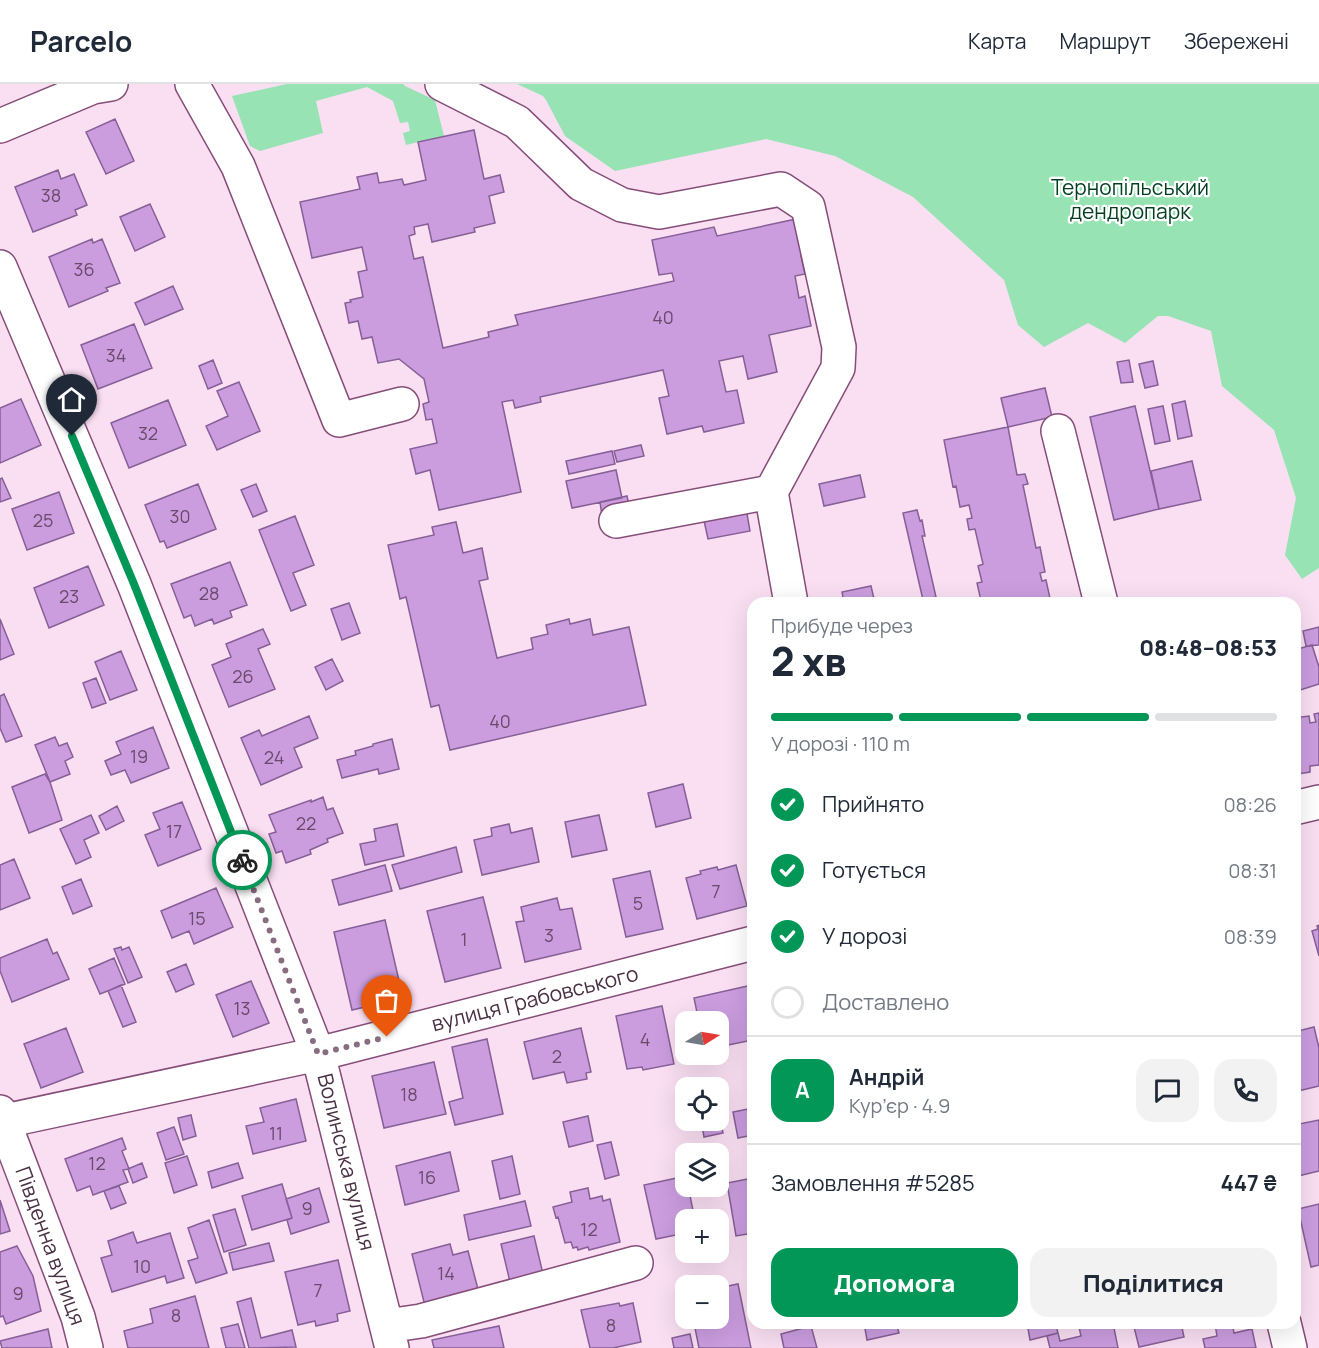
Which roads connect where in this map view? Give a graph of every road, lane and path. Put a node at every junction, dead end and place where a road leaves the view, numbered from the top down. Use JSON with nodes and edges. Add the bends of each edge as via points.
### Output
{"nodes":[{"id":1,"x":111,"y":84,"type":"edge"},
{"id":2,"x":192,"y":84,"type":"edge"},
{"id":3,"x":442,"y":84,"type":"edge"},
{"id":4,"x":0,"y":126,"type":"edge"},
{"id":5,"x":0,"y":267,"type":"edge"},
{"id":6,"x":402,"y":404,"type":"dead end"},
{"id":7,"x":1058,"y":431,"type":"dead end"},
{"id":8,"x":771,"y":492,"type":"junction"},
{"id":9,"x":616,"y":521,"type":"dead end"},
{"id":10,"x":790,"y":597,"type":"edge"},
{"id":11,"x":1100,"y":597,"type":"edge"},
{"id":12,"x":1319,"y":802,"type":"edge"},
{"id":13,"x":1301,"y":806,"type":"edge"},
{"id":14,"x":747,"y":945,"type":"edge"},
{"id":15,"x":318,"y":1054,"type":"junction"},
{"id":16,"x":1,"y":1119,"type":"edge"},
{"id":17,"x":636,"y":1263,"type":"dead end"},
{"id":18,"x":1285,"y":1329,"type":"edge"},
{"id":19,"x":389,"y":1337,"type":"edge"},
{"id":20,"x":86,"y":1348,"type":"edge"},
{"id":21,"x":1290,"y":1348,"type":"edge"}],
"edges":[{"from":1,"to":4,"type":"street","via":[[93,87]]},
{"from":2,"to":6,"type":"street","via":[[238,166],[339,420]]},
{"from":3,"to":8,"type":"street","via":[[517,122],[581,184],[622,205],[659,212],[781,189],[808,207],[839,347],[838,368]]},
{"from":5,"to":15,"type":"street","name":"Волинська вулиця","via":[[134,584]]},
{"from":7,"to":11,"type":"street"},
{"from":8,"to":9,"type":"street"},
{"from":8,"to":10,"type":"street"},
{"from":12,"to":13,"type":"street"},
{"from":14,"to":15,"type":"street","name":"вулиця Грабовського"},
{"from":15,"to":16,"type":"street","name":"вулиця Грабовського"},
{"from":15,"to":19,"type":"street","name":"Волинська вулиця"},
{"from":16,"to":20,"type":"street","name":"Південна вулиця","via":[[78,1317]]},
{"from":17,"to":19,"type":"street","name":"Волинська вулиця","via":[[422,1321]]},
{"from":18,"to":21,"type":"street"}]}
